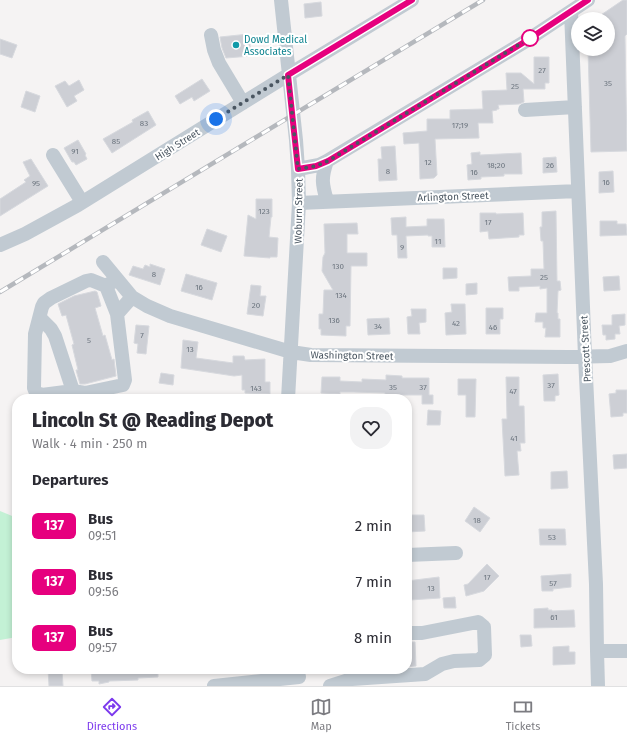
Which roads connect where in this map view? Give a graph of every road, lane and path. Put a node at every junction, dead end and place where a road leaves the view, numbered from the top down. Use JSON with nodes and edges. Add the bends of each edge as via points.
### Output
{"nodes":[{"id":1,"x":281,"y":0,"type":"edge"},
{"id":2,"x":588,"y":0,"type":"edge"},
{"id":3,"x":404,"y":2,"type":"edge"},
{"id":4,"x":571,"y":12,"type":"joint"},
{"id":5,"x":211,"y":35,"type":"dead end"},
{"id":6,"x":573,"y":56,"type":"edge"},
{"id":7,"x":288,"y":75,"type":"junction"},
{"id":8,"x":243,"y":103,"type":"junction"},
{"id":9,"x":575,"y":107,"type":"junction"},
{"id":10,"x":525,"y":110,"type":"dead end"},
{"id":11,"x":53,"y":155,"type":"dead end"},
{"id":12,"x":328,"y":161,"type":"junction"},
{"id":13,"x":298,"y":169,"type":"junction"},
{"id":14,"x":578,"y":191,"type":"junction"},
{"id":15,"x":327,"y":201,"type":"junction"},
{"id":16,"x":82,"y":202,"type":"junction"},
{"id":17,"x":299,"y":203,"type":"junction"},
{"id":18,"x":0,"y":245,"type":"edge"},
{"id":19,"x":103,"y":262,"type":"dead end"},
{"id":20,"x":112,"y":282,"type":"junction"},
{"id":21,"x":132,"y":296,"type":"junction"},
{"id":22,"x":117,"y":314,"type":"junction"},
{"id":23,"x":40,"y":318,"type":"junction"},
{"id":24,"x":627,"y":351,"type":"edge"},
{"id":25,"x":291,"y":352,"type":"junction"},
{"id":26,"x":585,"y":356,"type":"junction"},
{"id":27,"x":73,"y":390,"type":"junction"},
{"id":28,"x":38,"y":394,"type":"edge"},
{"id":29,"x":47,"y":394,"type":"edge"},
{"id":30,"x":288,"y":394,"type":"edge"},
{"id":31,"x":456,"y":553,"type":"dead end"},
{"id":32,"x":412,"y":555,"type":"edge"},
{"id":33,"x":412,"y":633,"type":"edge"},
{"id":34,"x":597,"y":651,"type":"junction"},
{"id":35,"x":627,"y":651,"type":"edge"},
{"id":36,"x":299,"y":677,"type":"edge"},
{"id":37,"x":214,"y":686,"type":"edge"},
{"id":38,"x":330,"y":686,"type":"edge"},
{"id":39,"x":598,"y":686,"type":"edge"}],
"edges":[{"from":1,"to":7,"type":"street","name":"Woburn Street"},
{"from":2,"to":4,"type":"street"},
{"from":3,"to":7,"type":"street","name":"High Street"},
{"from":4,"to":12,"type":"street"},
{"from":5,"to":8,"type":"street","via":[[219,63]]},
{"from":6,"to":9,"type":"street","name":"Prescott Street"},
{"from":7,"to":8,"type":"street","name":"High Street"},
{"from":7,"to":13,"type":"street","name":"Woburn Street"},
{"from":8,"to":16,"type":"street","name":"High Street"},
{"from":9,"to":10,"type":"street"},
{"from":9,"to":14,"type":"street","name":"Prescott Street"},
{"from":11,"to":16,"type":"street"},
{"from":12,"to":13,"type":"street"},
{"from":12,"to":15,"type":"street","via":[[322,183]]},
{"from":13,"to":17,"type":"street","name":"Woburn Street"},
{"from":14,"to":15,"type":"street","name":"Arlington Street"},
{"from":14,"to":26,"type":"street","name":"Prescott Street"},
{"from":15,"to":17,"type":"street","name":"Arlington Street"},
{"from":16,"to":18,"type":"street","name":"High Street","via":[[32,231]]},
{"from":17,"to":25,"type":"street","name":"Woburn Street"},
{"from":19,"to":20,"type":"street","name":"Washington Street"},
{"from":20,"to":21,"type":"street","name":"Washington Street"},
{"from":20,"to":22,"type":"street"},
{"from":20,"to":23,"type":"street","via":[[89,280],[51,298],[44,303]]},
{"from":21,"to":22,"type":"street"},
{"from":21,"to":25,"type":"street","name":"Washington Street","via":[[170,316]]},
{"from":22,"to":27,"type":"street","via":[[124,383],[85,393]]},
{"from":23,"to":27,"type":"street","via":[[55,336]]},
{"from":23,"to":28,"type":"street","via":[[34,334],[34,391]]},
{"from":24,"to":26,"type":"street","name":"Washington Street","via":[[613,356]]},
{"from":25,"to":26,"type":"street","name":"Washington Street","via":[[311,355]]},
{"from":25,"to":30,"type":"street","name":"Woburn Street"},
{"from":26,"to":34,"type":"street","name":"Prescott Street"},
{"from":27,"to":29,"type":"street"},
{"from":31,"to":32,"type":"street"},
{"from":33,"to":38,"type":"street","via":[[478,622],[484,627],[485,655],[480,660],[442,664],[425,674],[352,679]]},
{"from":34,"to":35,"type":"street"},
{"from":34,"to":39,"type":"street","name":"Prescott Street"},
{"from":36,"to":37,"type":"street"}]}
